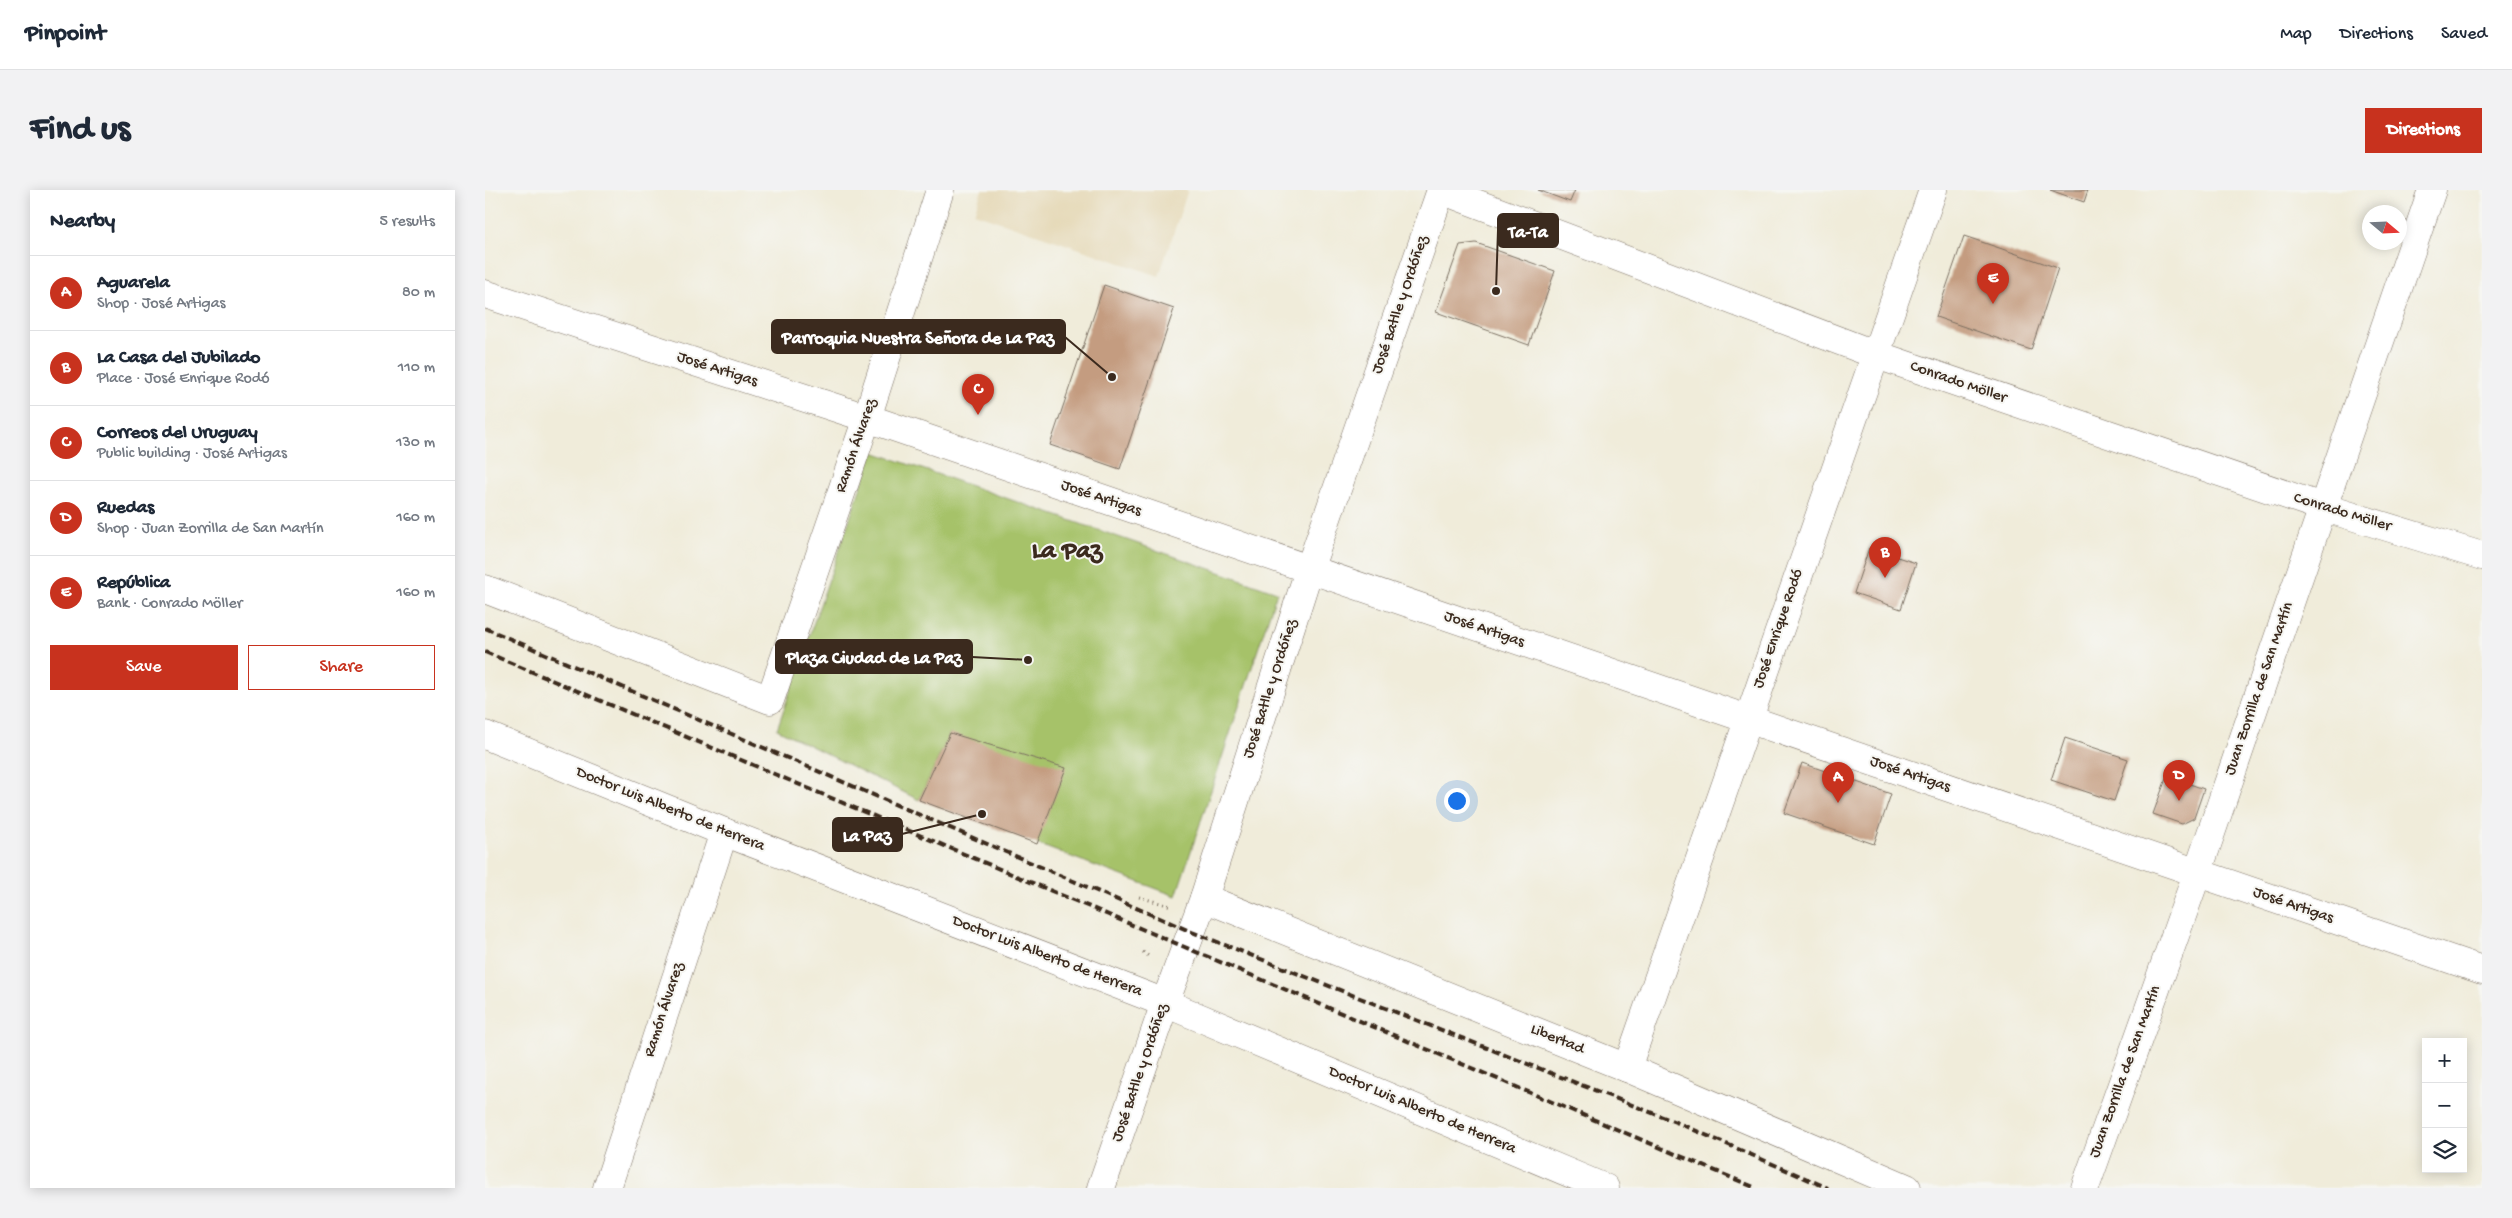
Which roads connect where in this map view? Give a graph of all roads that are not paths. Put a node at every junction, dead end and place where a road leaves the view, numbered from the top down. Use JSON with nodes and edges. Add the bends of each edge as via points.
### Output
{"nodes":[{"id":1,"x":940,"y":190,"type":"edge"},
{"id":2,"x":1441,"y":190,"type":"edge"},
{"id":3,"x":1933,"y":190,"type":"edge"},
{"id":4,"x":2432,"y":190,"type":"edge"},
{"id":5,"x":485,"y":294,"type":"edge"},
{"id":6,"x":1875,"y":354,"type":"junction"},
{"id":7,"x":867,"y":418,"type":"junction"},
{"id":8,"x":2322,"y":507,"type":"junction"},
{"id":9,"x":2482,"y":556,"type":"edge"},
{"id":10,"x":1309,"y":570,"type":"junction"},
{"id":11,"x":485,"y":589,"type":"edge"},
{"id":12,"x":1747,"y":720,"type":"junction"},
{"id":13,"x":485,"y":735,"type":"edge"},
{"id":14,"x":724,"y":832,"type":"junction"},
{"id":15,"x":2197,"y":874,"type":"junction"},
{"id":16,"x":1204,"y":898,"type":"junction"},
{"id":17,"x":2482,"y":970,"type":"edge"},
{"id":18,"x":1165,"y":1003,"type":"junction"},
{"id":19,"x":1627,"y":1068,"type":"junction"},
{"id":20,"x":607,"y":1188,"type":"edge"},
{"id":21,"x":1101,"y":1188,"type":"edge"},
{"id":22,"x":1605,"y":1188,"type":"edge"},
{"id":23,"x":1907,"y":1188,"type":"edge"},
{"id":24,"x":2085,"y":1188,"type":"edge"}],
"edges":[{"from":1,"to":7,"type":"street","name":"Ramón Álvarez"},
{"from":2,"to":6,"type":"street","name":"Conrado Möller"},
{"from":2,"to":10,"type":"street","name":"José Batlle y Ordóñez"},
{"from":3,"to":6,"type":"street","name":"José Enrique Rodó"},
{"from":4,"to":8,"type":"street","name":"Juan Zorrilla de San Martín"},
{"from":5,"to":7,"type":"street","name":"José Artigas"},
{"from":6,"to":8,"type":"street","name":"Conrado Möller"},
{"from":6,"to":12,"type":"street","name":"José Enrique Rodó"},
{"from":7,"to":10,"type":"street","name":"José Artigas"},
{"from":7,"to":11,"type":"street","name":"Ramón Álvarez","via":[[770,700]]},
{"from":8,"to":9,"type":"street","name":"Conrado Möller"},
{"from":8,"to":15,"type":"street","name":"Juan Zorrilla de San Martín"},
{"from":10,"to":12,"type":"street","name":"José Artigas"},
{"from":10,"to":16,"type":"street","name":"José Batlle y Ordóñez"},
{"from":12,"to":15,"type":"street","name":"José Artigas"},
{"from":12,"to":19,"type":"street","name":"José Enrique Rodó"},
{"from":13,"to":14,"type":"street","name":"Doctor Luis Alberto de Herrera"},
{"from":14,"to":18,"type":"street","name":"Doctor Luis Alberto de Herrera"},
{"from":14,"to":20,"type":"street","name":"Ramón Álvarez"},
{"from":15,"to":17,"type":"street","name":"José Artigas"},
{"from":15,"to":24,"type":"street","name":"Juan Zorrilla de San Martín"},
{"from":16,"to":18,"type":"street","name":"José Batlle y Ordóñez"},
{"from":16,"to":19,"type":"street","name":"Libertad"},
{"from":18,"to":21,"type":"street","name":"José Batlle y Ordóñez"},
{"from":18,"to":22,"type":"street","name":"Doctor Luis Alberto de Herrera"},
{"from":19,"to":23,"type":"street","name":"Libertad"}]}
